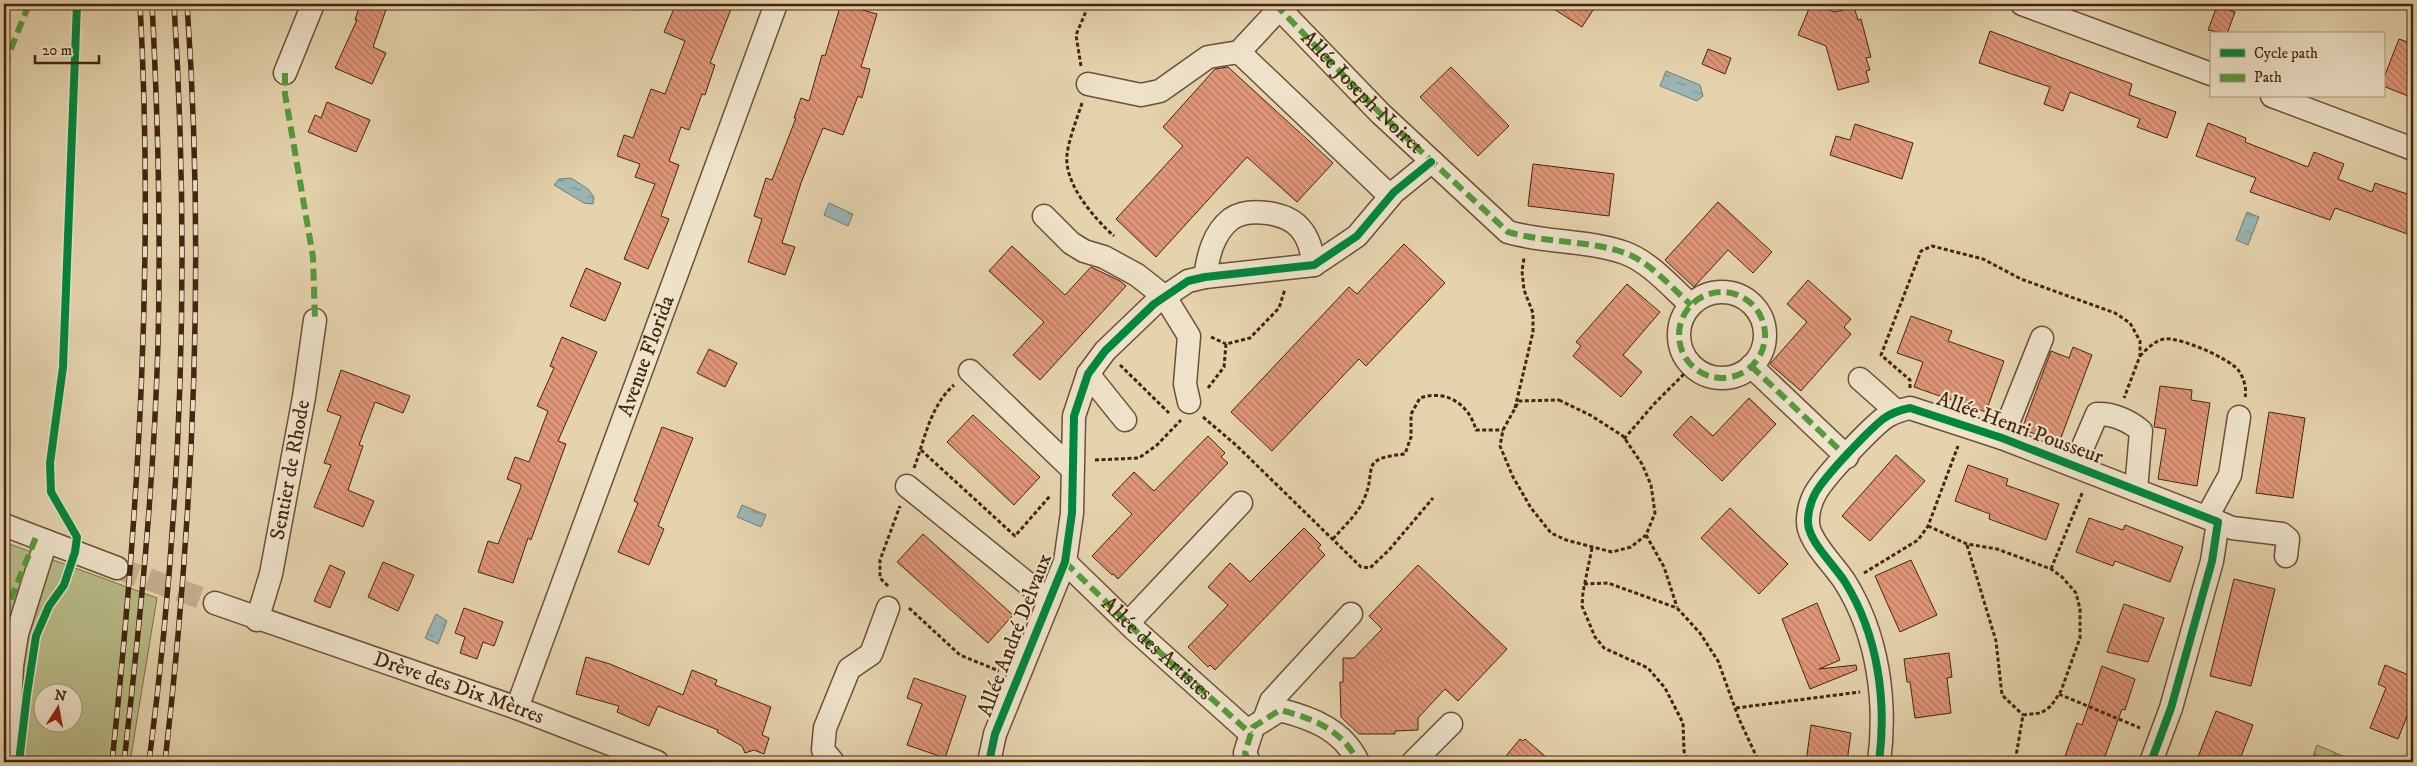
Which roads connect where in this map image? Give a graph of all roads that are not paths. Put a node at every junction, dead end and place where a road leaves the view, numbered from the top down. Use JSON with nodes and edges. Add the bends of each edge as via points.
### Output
{"nodes":[{"id":1,"x":313,"y":4,"type":"edge"},
{"id":2,"x":776,"y":4,"type":"edge"},
{"id":3,"x":2022,"y":4,"type":"edge"},
{"id":4,"x":1277,"y":6,"type":"edge"},
{"id":5,"x":1238,"y":52,"type":"junction"},
{"id":6,"x":285,"y":73,"type":"dead end"},
{"id":7,"x":2210,"y":74,"type":"edge"},
{"id":8,"x":1088,"y":84,"type":"road end"},
{"id":9,"x":2277,"y":98,"type":"edge"},
{"id":10,"x":2413,"y":149,"type":"edge"},
{"id":11,"x":1431,"y":162,"type":"junction"},
{"id":12,"x":1390,"y":196,"type":"junction"},
{"id":13,"x":1044,"y":216,"type":"dead end"},
{"id":14,"x":1314,"y":265,"type":"junction"},
{"id":15,"x":1205,"y":277,"type":"junction"},
{"id":16,"x":1165,"y":297,"type":"junction"},
{"id":17,"x":1690,"y":306,"type":"junction"},
{"id":18,"x":315,"y":320,"type":"dead end"},
{"id":19,"x":2042,"y":338,"type":"dead end"},
{"id":20,"x":1751,"y":366,"type":"junction"},
{"id":21,"x":970,"y":371,"type":"road end"},
{"id":22,"x":1088,"y":374,"type":"junction"},
{"id":23,"x":1860,"y":379,"type":"dead end"},
{"id":24,"x":1195,"y":408,"type":"road end"},
{"id":25,"x":1903,"y":410,"type":"junction"},
{"id":26,"x":2239,"y":417,"type":"road end"},
{"id":27,"x":1125,"y":420,"type":"dead end"},
{"id":28,"x":2002,"y":438,"type":"junction"},
{"id":29,"x":1847,"y":457,"type":"junction"},
{"id":30,"x":2082,"y":469,"type":"junction"},
{"id":31,"x":1072,"y":476,"type":"junction"},
{"id":32,"x":907,"y":486,"type":"road end"},
{"id":33,"x":2136,"y":490,"type":"junction"},
{"id":34,"x":1241,"y":503,"type":"dead end"},
{"id":35,"x":2213,"y":519,"type":"junction"},
{"id":36,"x":4,"y":526,"type":"edge"},
{"id":37,"x":46,"y":541,"type":"junction"},
{"id":38,"x":2286,"y":556,"type":"dead end"},
{"id":39,"x":1065,"y":562,"type":"junction"},
{"id":40,"x":117,"y":568,"type":"tunnel mouth"},
{"id":41,"x":894,"y":600,"type":"road end"},
{"id":42,"x":1049,"y":601,"type":"junction"},
{"id":43,"x":215,"y":604,"type":"tunnel mouth"},
{"id":44,"x":1351,"y":614,"type":"dead end"},
{"id":45,"x":257,"y":620,"type":"junction"},
{"id":46,"x":1128,"y":623,"type":"junction"},
{"id":47,"x":517,"y":708,"type":"junction"},
{"id":48,"x":1451,"y":724,"type":"dead end"},
{"id":49,"x":1257,"y":727,"type":"junction"},
{"id":50,"x":7,"y":762,"type":"edge"},
{"id":51,"x":657,"y":762,"type":"edge"},
{"id":52,"x":833,"y":762,"type":"edge"},
{"id":53,"x":989,"y":762,"type":"edge"},
{"id":54,"x":1249,"y":762,"type":"edge"},
{"id":55,"x":1358,"y":762,"type":"edge"},
{"id":56,"x":1413,"y":762,"type":"edge"},
{"id":57,"x":1880,"y":762,"type":"edge"},
{"id":58,"x":2151,"y":762,"type":"edge"}],
"edges":[{"from":1,"to":6,"type":"street"},
{"from":2,"to":47,"type":"street","name":"Avenue Florida"},
{"from":3,"to":7,"type":"street"},
{"from":4,"to":5,"type":"street"},
{"from":4,"to":11,"type":"street","name":"Allée Joseph Noiret"},
{"from":5,"to":8,"type":"street","via":[[1208,57],[1160,91],[1141,96]]},
{"from":5,"to":12,"type":"street"},
{"from":9,"to":10,"type":"street"},
{"from":11,"to":12,"type":"street","name":"Allée André Delvaux"},
{"from":11,"to":17,"type":"street","name":"Allée Joseph Noiret","via":[[1508,232],[1626,253],[1655,272]]},
{"from":12,"to":14,"type":"street","name":"Allée André Delvaux","via":[[1357,236]]},
{"from":13,"to":16,"type":"street","via":[[1084,251],[1104,257]]},
{"from":14,"to":15,"type":"street","name":"Allée André Delvaux"},
{"from":14,"to":15,"type":"street","via":[[1311,247],[1299,226],[1281,216],[1250,212],[1232,219],[1219,232],[1208,253]]},
{"from":15,"to":16,"type":"street","name":"Allée André Delvaux","via":[[1188,281]]},
{"from":16,"to":22,"type":"street","name":"Allée André Delvaux","via":[[1105,351]]},
{"from":16,"to":24,"type":"street","via":[[1189,336],[1185,384]]},
{"from":17,"to":20,"type":"street","via":[[1680,325],[1680,348],[1691,367],[1710,378],[1731,379]]},
{"from":17,"to":20,"type":"street","via":[[1705,296],[1722,292],[1740,296],[1754,306],[1763,321],[1766,338],[1761,356]]},
{"from":18,"to":45,"type":"street","name":"Sentier de Rhode","via":[[271,574]]},
{"from":19,"to":28,"type":"street"},
{"from":20,"to":29,"type":"street"},
{"from":21,"to":31,"type":"street"},
{"from":22,"to":27,"type":"street"},
{"from":22,"to":31,"type":"street","name":"Allée André Delvaux","via":[[1074,416]]},
{"from":23,"to":25,"type":"street"},
{"from":25,"to":28,"type":"street","name":"Allée Henri Pousseur"},
{"from":25,"to":29,"type":"street","via":[[1882,420]]},
{"from":26,"to":35,"type":"street","via":[[2230,475]]},
{"from":28,"to":30,"type":"street","name":"Allée Henri Pousseur"},
{"from":29,"to":57,"type":"street","via":[[1816,492],[1810,505],[1809,528],[1846,584],[1870,639],[1881,689]]},
{"from":30,"to":33,"type":"street","name":"Allée Henri Pousseur"},
{"from":30,"to":33,"type":"street","via":[[2097,414],[2105,413],[2141,431]]},
{"from":31,"to":39,"type":"street","name":"Allée André Delvaux","via":[[1072,513]]},
{"from":32,"to":42,"type":"street"},
{"from":33,"to":35,"type":"street","name":"Allée Henri Pousseur"},
{"from":34,"to":46,"type":"street"},
{"from":35,"to":38,"type":"street","name":"Allée Henri Pousseur","via":[[2232,528],[2282,534],[2288,539]]},
{"from":35,"to":58,"type":"street","via":[[2212,562],[2162,737]]},
{"from":36,"to":37,"type":"street"},
{"from":37,"to":40,"type":"street"},
{"from":37,"to":50,"type":"street","via":[[17,634]]},
{"from":39,"to":42,"type":"street","name":"Allée André Delvaux"},
{"from":39,"to":46,"type":"street","name":"Allée des Artistes"},
{"from":41,"to":52,"type":"street","via":[[871,654],[849,669],[825,728],[823,750]]},
{"from":42,"to":53,"type":"street","name":"Allée André Delvaux","via":[[995,734]]},
{"from":43,"to":45,"type":"street","name":"Drève des Dix Mètres"},
{"from":44,"to":49,"type":"street","via":[[1271,700]]},
{"from":45,"to":47,"type":"street","name":"Drève des Dix Mètres"},
{"from":46,"to":49,"type":"street","name":"Allée des Artistes"},
{"from":47,"to":51,"type":"street","name":"Drève des Dix Mètres"},
{"from":48,"to":56,"type":"street"},
{"from":49,"to":54,"type":"street","via":[[1245,753]]},
{"from":49,"to":55,"type":"street","via":[[1280,710],[1312,720],[1328,727],[1352,749]]}]}
